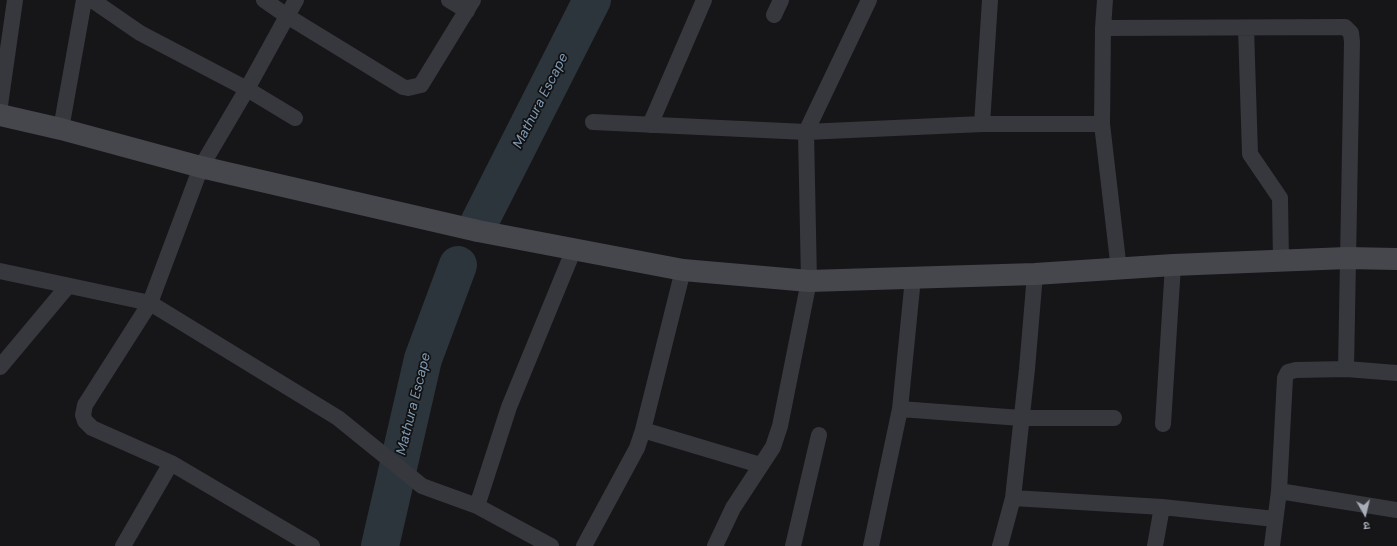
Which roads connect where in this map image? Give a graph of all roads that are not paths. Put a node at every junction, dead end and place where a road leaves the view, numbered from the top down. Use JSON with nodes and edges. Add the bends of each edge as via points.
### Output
{"nodes":[{"id":1,"x":15,"y":0,"type":"edge"},
{"id":2,"x":84,"y":0,"type":"edge"},
{"id":3,"x":92,"y":0,"type":"edge"},
{"id":4,"x":264,"y":0,"type":"edge"},
{"id":5,"x":296,"y":0,"type":"edge"},
{"id":6,"x":448,"y":0,"type":"edge"},
{"id":7,"x":704,"y":0,"type":"edge"},
{"id":8,"x":781,"y":0,"type":"edge"},
{"id":9,"x":869,"y":0,"type":"edge"},
{"id":10,"x":990,"y":0,"type":"edge"},
{"id":11,"x":1105,"y":0,"type":"edge"},
{"id":12,"x":470,"y":5,"type":"edge"},
{"id":13,"x":774,"y":15,"type":"dead end"},
{"id":14,"x":287,"y":16,"type":"junction"},
{"id":15,"x":1103,"y":28,"type":"junction"},
{"id":16,"x":1246,"y":28,"type":"junction"},
{"id":17,"x":247,"y":89,"type":"junction"},
{"id":18,"x":0,"y":105,"type":"edge"},
{"id":19,"x":0,"y":115,"type":"edge"},
{"id":20,"x":295,"y":118,"type":"dead end"},
{"id":21,"x":593,"y":122,"type":"dead end"},
{"id":22,"x":650,"y":124,"type":"junction"},
{"id":23,"x":982,"y":124,"type":"junction"},
{"id":24,"x":1102,"y":124,"type":"junction"},
{"id":25,"x":60,"y":129,"type":"junction"},
{"id":26,"x":806,"y":132,"type":"junction"},
{"id":27,"x":201,"y":167,"type":"junction"},
{"id":28,"x":574,"y":249,"type":"junction"},
{"id":29,"x":1347,"y":258,"type":"junction"},
{"id":30,"x":1397,"y":259,"type":"edge"},
{"id":31,"x":1281,"y":262,"type":"junction"},
{"id":32,"x":1172,"y":265,"type":"junction"},
{"id":33,"x":683,"y":270,"type":"junction"},
{"id":34,"x":1119,"y":270,"type":"junction"},
{"id":35,"x":0,"y":271,"type":"edge"},
{"id":36,"x":1035,"y":274,"type":"junction"},
{"id":37,"x":913,"y":278,"type":"junction"},
{"id":38,"x":809,"y":282,"type":"junction"},
{"id":39,"x":67,"y":287,"type":"junction"},
{"id":40,"x":150,"y":303,"type":"junction"},
{"id":41,"x":0,"y":367,"type":"edge"},
{"id":42,"x":1346,"y":369,"type":"junction"},
{"id":43,"x":1397,"y":373,"type":"edge"},
{"id":44,"x":900,"y":409,"type":"junction"},
{"id":45,"x":1021,"y":418,"type":"junction"},
{"id":46,"x":1114,"y":418,"type":"dead end"},
{"id":47,"x":1163,"y":424,"type":"dead end"},
{"id":48,"x":643,"y":430,"type":"junction"},
{"id":49,"x":818,"y":435,"type":"dead end"},
{"id":50,"x":171,"y":464,"type":"junction"},
{"id":51,"x":760,"y":465,"type":"junction"},
{"id":52,"x":1279,"y":491,"type":"junction"},
{"id":53,"x":1013,"y":498,"type":"junction"},
{"id":54,"x":477,"y":506,"type":"junction"},
{"id":55,"x":1162,"y":507,"type":"junction"},
{"id":56,"x":1397,"y":510,"type":"edge"},
{"id":57,"x":1275,"y":519,"type":"junction"},
{"id":58,"x":547,"y":545,"type":"edge"},
{"id":59,"x":123,"y":546,"type":"edge"},
{"id":60,"x":312,"y":546,"type":"edge"},
{"id":61,"x":584,"y":546,"type":"edge"},
{"id":62,"x":715,"y":546,"type":"edge"},
{"id":63,"x":793,"y":546,"type":"edge"},
{"id":64,"x":871,"y":546,"type":"edge"},
{"id":65,"x":1000,"y":546,"type":"edge"},
{"id":66,"x":1155,"y":546,"type":"edge"},
{"id":67,"x":1272,"y":546,"type":"edge"}],
"edges":[{"from":1,"to":18,"type":"street"},
{"from":2,"to":25,"type":"street"},
{"from":3,"to":17,"type":"street","via":[[140,34]]},
{"from":4,"to":14,"type":"street"},
{"from":5,"to":14,"type":"street"},
{"from":6,"to":12,"type":"street"},
{"from":7,"to":22,"type":"street"},
{"from":8,"to":13,"type":"street"},
{"from":9,"to":26,"type":"street"},
{"from":10,"to":23,"type":"street"},
{"from":11,"to":15,"type":"street"},
{"from":12,"to":14,"type":"street","via":[[421,85],[414,88],[403,87]]},
{"from":14,"to":17,"type":"street"},
{"from":15,"to":16,"type":"street"},
{"from":15,"to":24,"type":"street"},
{"from":16,"to":29,"type":"street","via":[[1345,27],[1351,34]]},
{"from":16,"to":31,"type":"street","via":[[1250,154],[1280,198]]},
{"from":17,"to":20,"type":"street"},
{"from":17,"to":27,"type":"street"},
{"from":19,"to":25,"type":"street"},
{"from":21,"to":22,"type":"street"},
{"from":22,"to":26,"type":"street"},
{"from":23,"to":24,"type":"street"},
{"from":23,"to":26,"type":"street"},
{"from":24,"to":34,"type":"street"},
{"from":25,"to":27,"type":"street"},
{"from":26,"to":38,"type":"street"},
{"from":27,"to":28,"type":"street","via":[[478,231]]},
{"from":27,"to":40,"type":"street"},
{"from":28,"to":33,"type":"street"},
{"from":28,"to":54,"type":"street","via":[[509,407]]},
{"from":29,"to":30,"type":"street"},
{"from":29,"to":31,"type":"street"},
{"from":29,"to":42,"type":"street"},
{"from":31,"to":32,"type":"street"},
{"from":32,"to":34,"type":"street"},
{"from":32,"to":47,"type":"street"},
{"from":33,"to":38,"type":"street"},
{"from":33,"to":48,"type":"street"},
{"from":34,"to":36,"type":"street"},
{"from":35,"to":39,"type":"street"},
{"from":36,"to":37,"type":"street"},
{"from":36,"to":45,"type":"street"},
{"from":37,"to":38,"type":"street"},
{"from":37,"to":44,"type":"street"},
{"from":38,"to":51,"type":"street","via":[[780,426],[773,447]]},
{"from":39,"to":40,"type":"street"},
{"from":39,"to":41,"type":"street"},
{"from":40,"to":50,"type":"street","via":[[84,405],[83,415],[92,428]]},
{"from":40,"to":54,"type":"street","via":[[338,418],[422,486]]},
{"from":42,"to":43,"type":"street"},
{"from":42,"to":52,"type":"street","via":[[1288,372],[1285,378]]},
{"from":44,"to":45,"type":"street"},
{"from":44,"to":64,"type":"street"},
{"from":45,"to":46,"type":"street"},
{"from":45,"to":53,"type":"street"},
{"from":48,"to":51,"type":"street"},
{"from":48,"to":61,"type":"street","via":[[637,448]]},
{"from":49,"to":63,"type":"street"},
{"from":50,"to":59,"type":"street"},
{"from":50,"to":60,"type":"street"},
{"from":51,"to":62,"type":"street","via":[[733,508]]},
{"from":52,"to":56,"type":"street"},
{"from":52,"to":57,"type":"street"},
{"from":53,"to":55,"type":"street"},
{"from":53,"to":65,"type":"street"},
{"from":54,"to":58,"type":"street"},
{"from":55,"to":57,"type":"street"},
{"from":55,"to":66,"type":"street"},
{"from":57,"to":67,"type":"street"}]}
